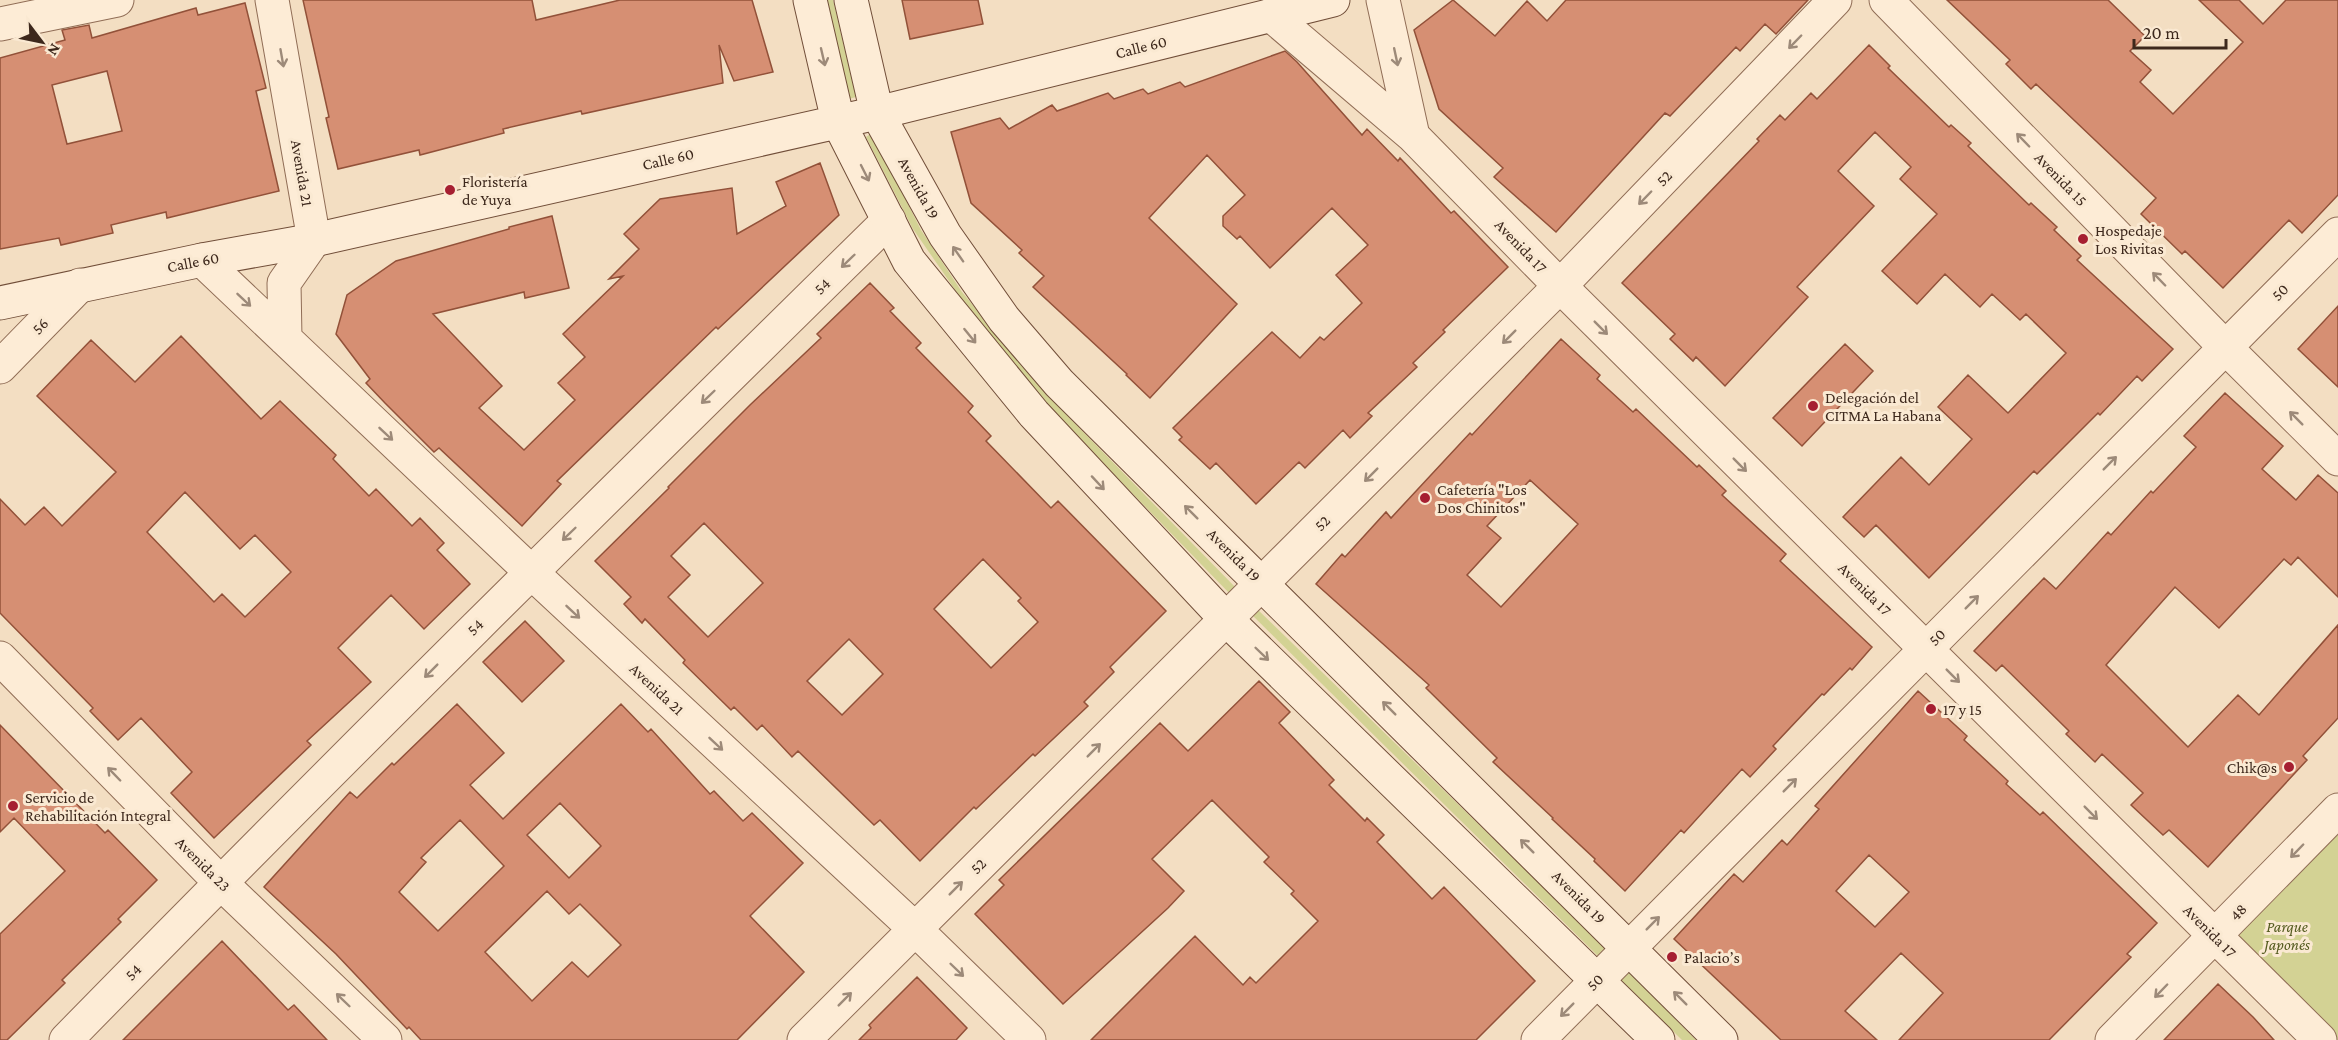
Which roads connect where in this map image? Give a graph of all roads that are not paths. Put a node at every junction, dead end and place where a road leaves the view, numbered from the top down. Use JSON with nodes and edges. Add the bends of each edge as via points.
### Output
{"nodes":[{"id":1,"x":117,"y":0,"type":"edge"},
{"id":2,"x":272,"y":0,"type":"edge"},
{"id":3,"x":810,"y":0,"type":"edge"},
{"id":4,"x":851,"y":0,"type":"edge"},
{"id":5,"x":1333,"y":0,"type":"edge"},
{"id":6,"x":1383,"y":0,"type":"edge"},
{"id":7,"x":1835,"y":0,"type":"edge"},
{"id":8,"x":1886,"y":0,"type":"edge"},
{"id":9,"x":1270,"y":15,"type":"junction"},
{"id":10,"x":0,"y":24,"type":"edge"},
{"id":11,"x":877,"y":113,"type":"junction"},
{"id":12,"x":838,"y":121,"type":"junction"},
{"id":13,"x":1413,"y":136,"type":"junction"},
{"id":14,"x":889,"y":220,"type":"junction"},
{"id":15,"x":2338,"y":234,"type":"edge"},
{"id":16,"x":314,"y":240,"type":"junction"},
{"id":17,"x":201,"y":260,"type":"junction"},
{"id":18,"x":80,"y":285,"type":"junction"},
{"id":19,"x":1560,"y":286,"type":"junction"},
{"id":20,"x":0,"y":303,"type":"edge"},
{"id":21,"x":285,"y":339,"type":"junction"},
{"id":22,"x":2225,"y":347,"type":"junction"},
{"id":23,"x":0,"y":367,"type":"edge"},
{"id":24,"x":2338,"y":459,"type":"edge"},
{"id":25,"x":531,"y":572,"type":"junction"},
{"id":26,"x":1262,"y":583,"type":"junction"},
{"id":27,"x":1225,"y":618,"type":"junction"},
{"id":28,"x":1925,"y":649,"type":"junction"},
{"id":29,"x":0,"y":658,"type":"edge"},
{"id":30,"x":2338,"y":810,"type":"edge"},
{"id":31,"x":220,"y":882,"type":"junction"},
{"id":32,"x":915,"y":929,"type":"junction"},
{"id":33,"x":2215,"y":936,"type":"junction"},
{"id":34,"x":1629,"y":947,"type":"junction"},
{"id":35,"x":1597,"y":980,"type":"junction"},
{"id":36,"x":66,"y":1040,"type":"edge"},
{"id":37,"x":385,"y":1040,"type":"edge"},
{"id":38,"x":804,"y":1040,"type":"edge"},
{"id":39,"x":1029,"y":1040,"type":"edge"},
{"id":40,"x":1538,"y":1040,"type":"edge"},
{"id":41,"x":1658,"y":1040,"type":"edge"},
{"id":42,"x":1721,"y":1040,"type":"edge"},
{"id":43,"x":2112,"y":1040,"type":"edge"},
{"id":44,"x":2320,"y":1040,"type":"edge"}],
"edges":[{"from":1,"to":10,"type":"street"},
{"from":2,"to":16,"type":"street","name":"Avenida 21","one_way":true},
{"from":3,"to":12,"type":"street","one_way":true},
{"from":4,"to":11,"type":"street","name":"Avenida 19"},
{"from":5,"to":9,"type":"street","name":"Calle 60"},
{"from":6,"to":13,"type":"street","one_way":true},
{"from":7,"to":19,"type":"street","name":"52","one_way":true},
{"from":22,"to":8,"type":"street","name":"Avenida 15","one_way":true},
{"from":9,"to":11,"type":"street","name":"Calle 60"},
{"from":9,"to":13,"type":"street","name":"Avenida 17"},
{"from":11,"to":12,"type":"street","name":"Calle 60"},
{"from":26,"to":11,"type":"street","name":"Avenida 19","one_way":true,"via":[[1059,383],[1004,319],[945,235]]},
{"from":12,"to":14,"type":"street","one_way":true},
{"from":12,"to":16,"type":"street","name":"Calle 60"},
{"from":13,"to":19,"type":"street","name":"Avenida 17"},
{"from":14,"to":25,"type":"street","name":"54","one_way":true},
{"from":14,"to":27,"type":"street","one_way":true,"via":[[909,261],[1034,414]]},
{"from":15,"to":22,"type":"street","name":"50"},
{"from":16,"to":17,"type":"street","name":"Calle 60"},
{"from":16,"to":21,"type":"street","via":[[284,283]]},
{"from":17,"to":18,"type":"street","name":"Calle 60"},
{"from":17,"to":21,"type":"street","name":"Avenida 21","one_way":true},
{"from":18,"to":20,"type":"street","name":"Calle 60"},
{"from":18,"to":23,"type":"street","name":"56"},
{"from":19,"to":26,"type":"street","name":"52","one_way":true},
{"from":19,"to":28,"type":"street","name":"Avenida 17","one_way":true},
{"from":21,"to":25,"type":"street","name":"Avenida 21","one_way":true},
{"from":24,"to":22,"type":"street","name":"Avenida 15","one_way":true},
{"from":28,"to":22,"type":"street","name":"50","one_way":true},
{"from":25,"to":31,"type":"street","name":"54","one_way":true},
{"from":25,"to":32,"type":"street","name":"Avenida 21","one_way":true},
{"from":26,"to":27,"type":"street","name":"52"},
{"from":34,"to":26,"type":"street","name":"Avenida 19","one_way":true},
{"from":32,"to":27,"type":"street","name":"52","one_way":true},
{"from":27,"to":35,"type":"street","one_way":true},
{"from":28,"to":33,"type":"street","name":"Avenida 17","one_way":true},
{"from":34,"to":28,"type":"street","name":"50","one_way":true},
{"from":31,"to":29,"type":"street","name":"Avenida 23","one_way":true},
{"from":30,"to":33,"type":"street","name":"48","one_way":true},
{"from":31,"to":36,"type":"street","name":"54"},
{"from":37,"to":31,"type":"street","name":"Avenida 23","one_way":true},
{"from":38,"to":32,"type":"street","name":"52","one_way":true},
{"from":32,"to":39,"type":"street","name":"Avenida 21","one_way":true},
{"from":33,"to":43,"type":"street","name":"48","one_way":true},
{"from":33,"to":44,"type":"street","name":"Avenida 17"},
{"from":34,"to":35,"type":"street","name":"50"},
{"from":42,"to":34,"type":"street","name":"Avenida 19","one_way":true},
{"from":35,"to":40,"type":"street","name":"50","one_way":true},
{"from":35,"to":41,"type":"street"}]}
